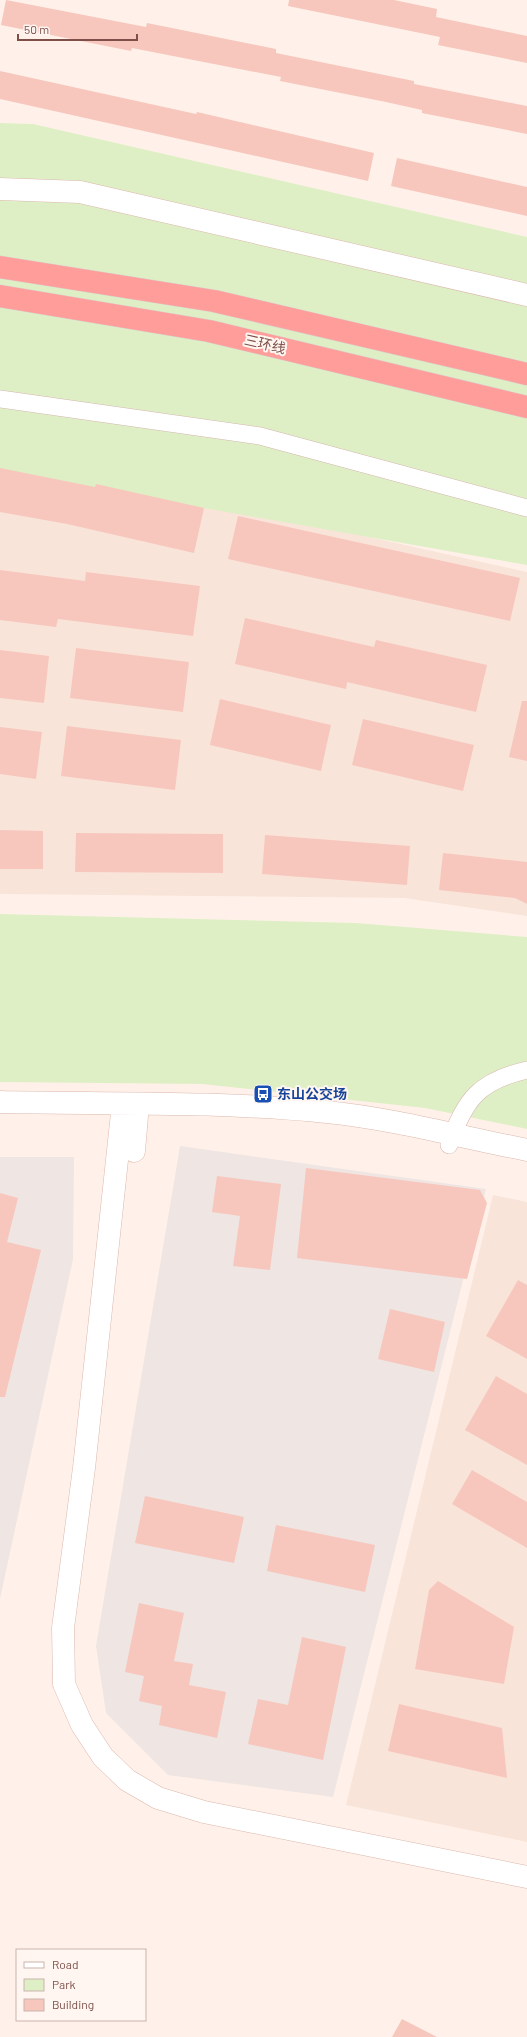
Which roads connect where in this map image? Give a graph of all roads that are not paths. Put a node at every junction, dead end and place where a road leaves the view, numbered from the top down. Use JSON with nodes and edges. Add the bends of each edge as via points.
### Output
{"nodes":[{"id":1,"x":0,"y":189,"type":"edge"},
{"id":2,"x":0,"y":267,"type":"edge"},
{"id":3,"x":527,"y":295,"type":"edge"},
{"id":4,"x":0,"y":296,"type":"edge"},
{"id":5,"x":527,"y":374,"type":"edge"},
{"id":6,"x":0,"y":399,"type":"edge"},
{"id":7,"x":527,"y":407,"type":"edge"},
{"id":8,"x":527,"y":508,"type":"edge"},
{"id":9,"x":527,"y":1070,"type":"edge"},
{"id":10,"x":0,"y":1102,"type":"edge"},
{"id":11,"x":131,"y":1110,"type":"junction"},
{"id":12,"x":0,"y":1114,"type":"edge"},
{"id":13,"x":451,"y":1140,"type":"junction"},
{"id":14,"x":527,"y":1150,"type":"edge"},
{"id":15,"x":527,"y":1162,"type":"edge"},
{"id":16,"x":527,"y":1870,"type":"edge"},
{"id":17,"x":527,"y":1878,"type":"edge"}],
"edges":[{"from":1,"to":3,"type":"street","via":[[80,192]]},
{"from":2,"to":5,"type":"highway","via":[[214,301]]},
{"from":4,"to":7,"type":"highway","name":"三环线","via":[[209,331]]},
{"from":6,"to":8,"type":"street","via":[[260,436]]},
{"from":9,"to":13,"type":"street","via":[[499,1078],[477,1091],[466,1107]]},
{"from":10,"to":11,"type":"street"},
{"from":11,"to":12,"type":"street"},
{"from":11,"to":13,"type":"street","via":[[327,1124]]},
{"from":11,"to":16,"type":"street","via":[[70,1629],[71,1683],[89,1721],[109,1752],[122,1766],[161,1791],[206,1805]]},
{"from":11,"to":17,"type":"street","via":[[63,1628],[64,1684],[82,1725],[103,1757],[117,1771],[127,1780],[158,1798],[204,1812]]},
{"from":13,"to":14,"type":"street"},
{"from":13,"to":15,"type":"street"}]}
